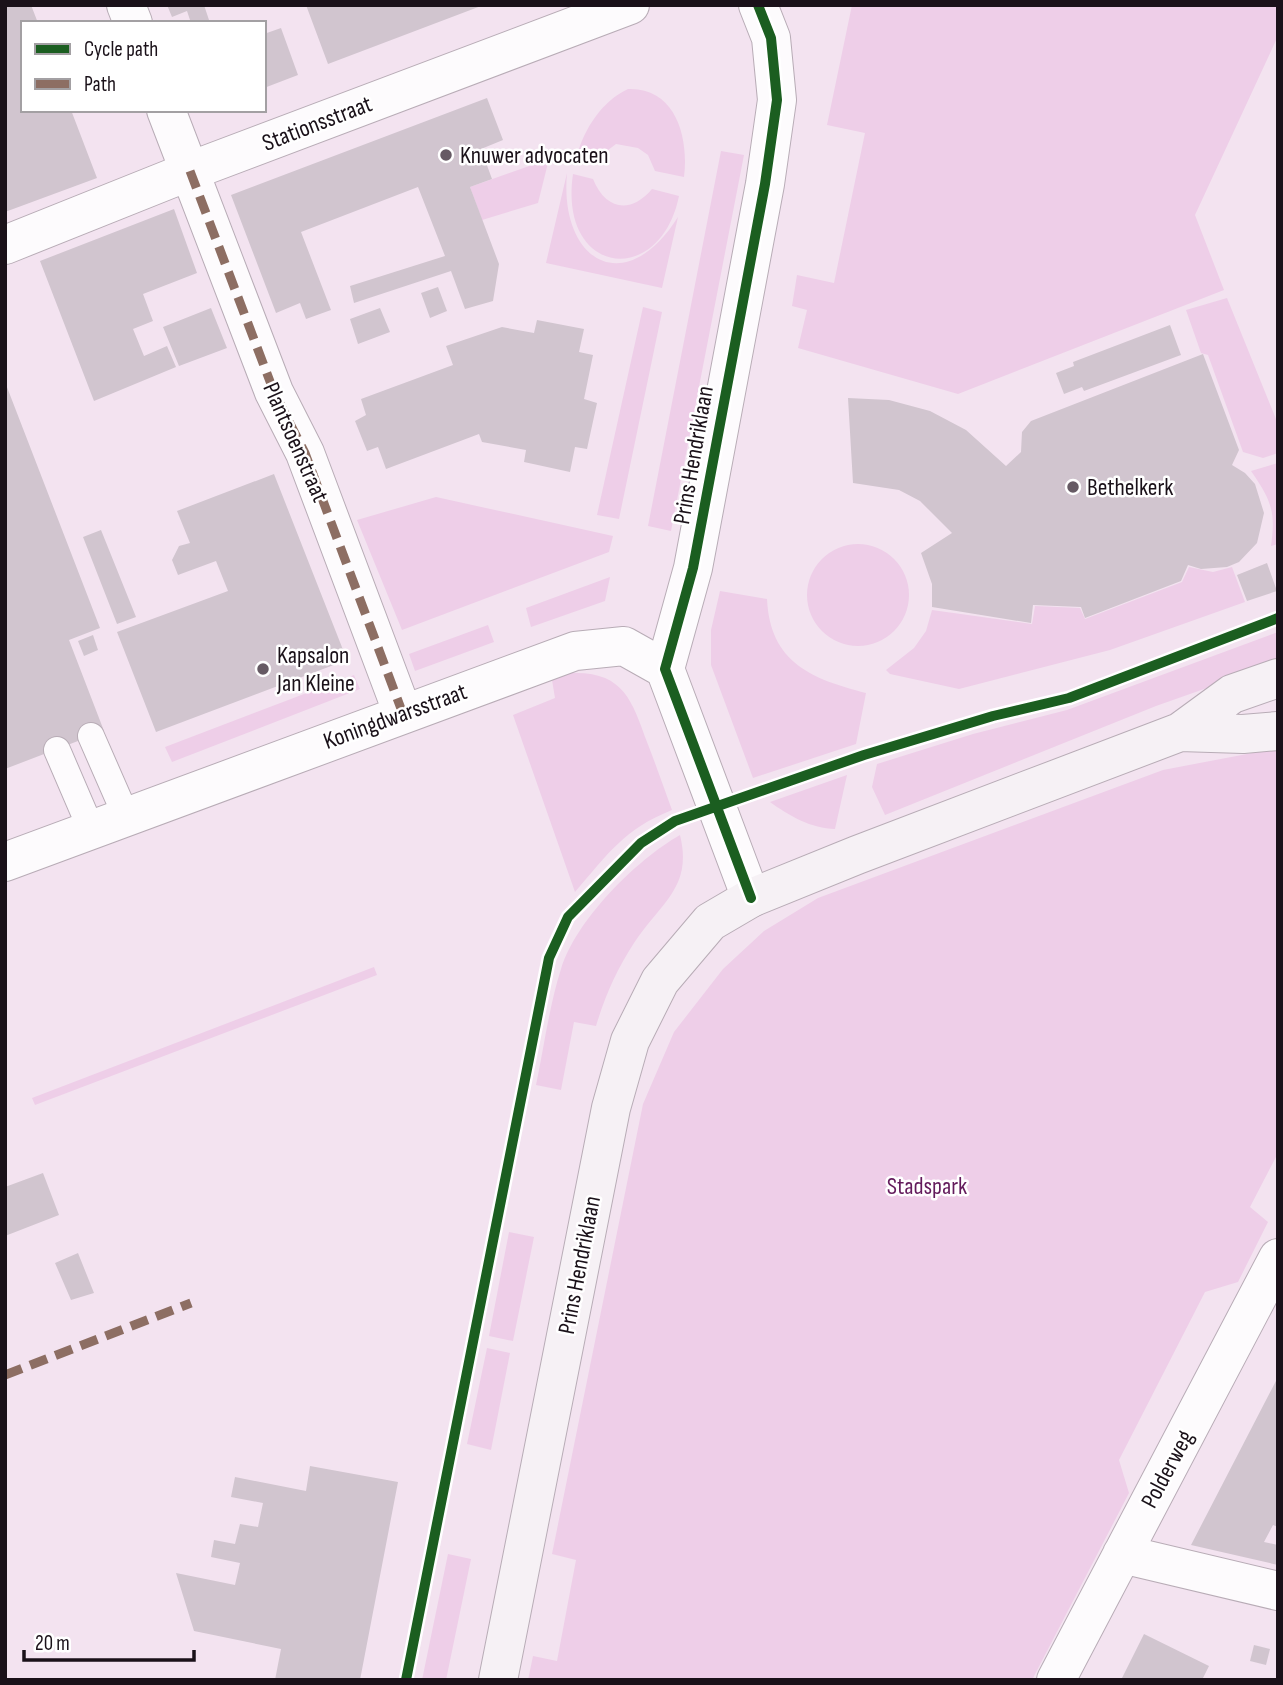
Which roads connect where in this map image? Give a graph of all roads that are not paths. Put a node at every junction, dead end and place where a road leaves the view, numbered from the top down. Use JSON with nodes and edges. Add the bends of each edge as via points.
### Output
{"nodes":[{"id":1,"x":630,"y":5,"type":"edge"},
{"id":2,"x":758,"y":5,"type":"edge"},
{"id":3,"x":167,"y":112,"type":"edge"},
{"id":4,"x":190,"y":171,"type":"junction"},
{"id":5,"x":5,"y":245,"type":"edge"},
{"id":6,"x":665,"y":669,"type":"junction"},
{"id":7,"x":1278,"y":678,"type":"edge"},
{"id":8,"x":403,"y":714,"type":"junction"},
{"id":9,"x":1278,"y":731,"type":"edge"},
{"id":10,"x":1180,"y":732,"type":"junction"},
{"id":11,"x":91,"y":736,"type":"dead end"},
{"id":12,"x":57,"y":750,"type":"dead end"},
{"id":13,"x":108,"y":823,"type":"junction"},
{"id":14,"x":5,"y":862,"type":"edge"},
{"id":15,"x":751,"y":898,"type":"junction"},
{"id":16,"x":1278,"y":1258,"type":"edge"},
{"id":17,"x":1122,"y":1554,"type":"junction"},
{"id":18,"x":1278,"y":1591,"type":"edge"},
{"id":19,"x":498,"y":1680,"type":"edge"},
{"id":20,"x":1056,"y":1680,"type":"edge"}],
"edges":[{"from":1,"to":4,"type":"street","name":"Stationsstraat"},
{"from":2,"to":6,"type":"street","name":"Prins Hendriklaan","via":[[771,38],[777,100],[694,568]]},
{"from":3,"to":4,"type":"street","name":"Plantsoenstraat"},
{"from":4,"to":5,"type":"street","name":"Stationsstraat"},
{"from":4,"to":8,"type":"street","name":"Plantsoenstraat"},
{"from":6,"to":8,"type":"street","name":"Koningdwarsstraat","via":[[624,646],[575,651]]},
{"from":6,"to":15,"type":"street"},
{"from":7,"to":10,"type":"main road","via":[[1232,694]]},
{"from":8,"to":13,"type":"street","name":"Koningdwarsstraat"},
{"from":9,"to":10,"type":"main road","name":"Prins Hendriklaan"},
{"from":10,"to":15,"type":"main road","name":"Prins Hendriklaan"},
{"from":11,"to":13,"type":"lane"},
{"from":12,"to":13,"type":"lane"},
{"from":13,"to":14,"type":"street","name":"Koningdwarsstraat"},
{"from":15,"to":19,"type":"main road","name":"Prins Hendriklaan","via":[[710,922],[692,941],[660,981],[630,1041],[611,1108]]},
{"from":16,"to":17,"type":"street","name":"Polderweg"},
{"from":17,"to":18,"type":"street"},
{"from":17,"to":20,"type":"street","name":"Polderweg"}]}
